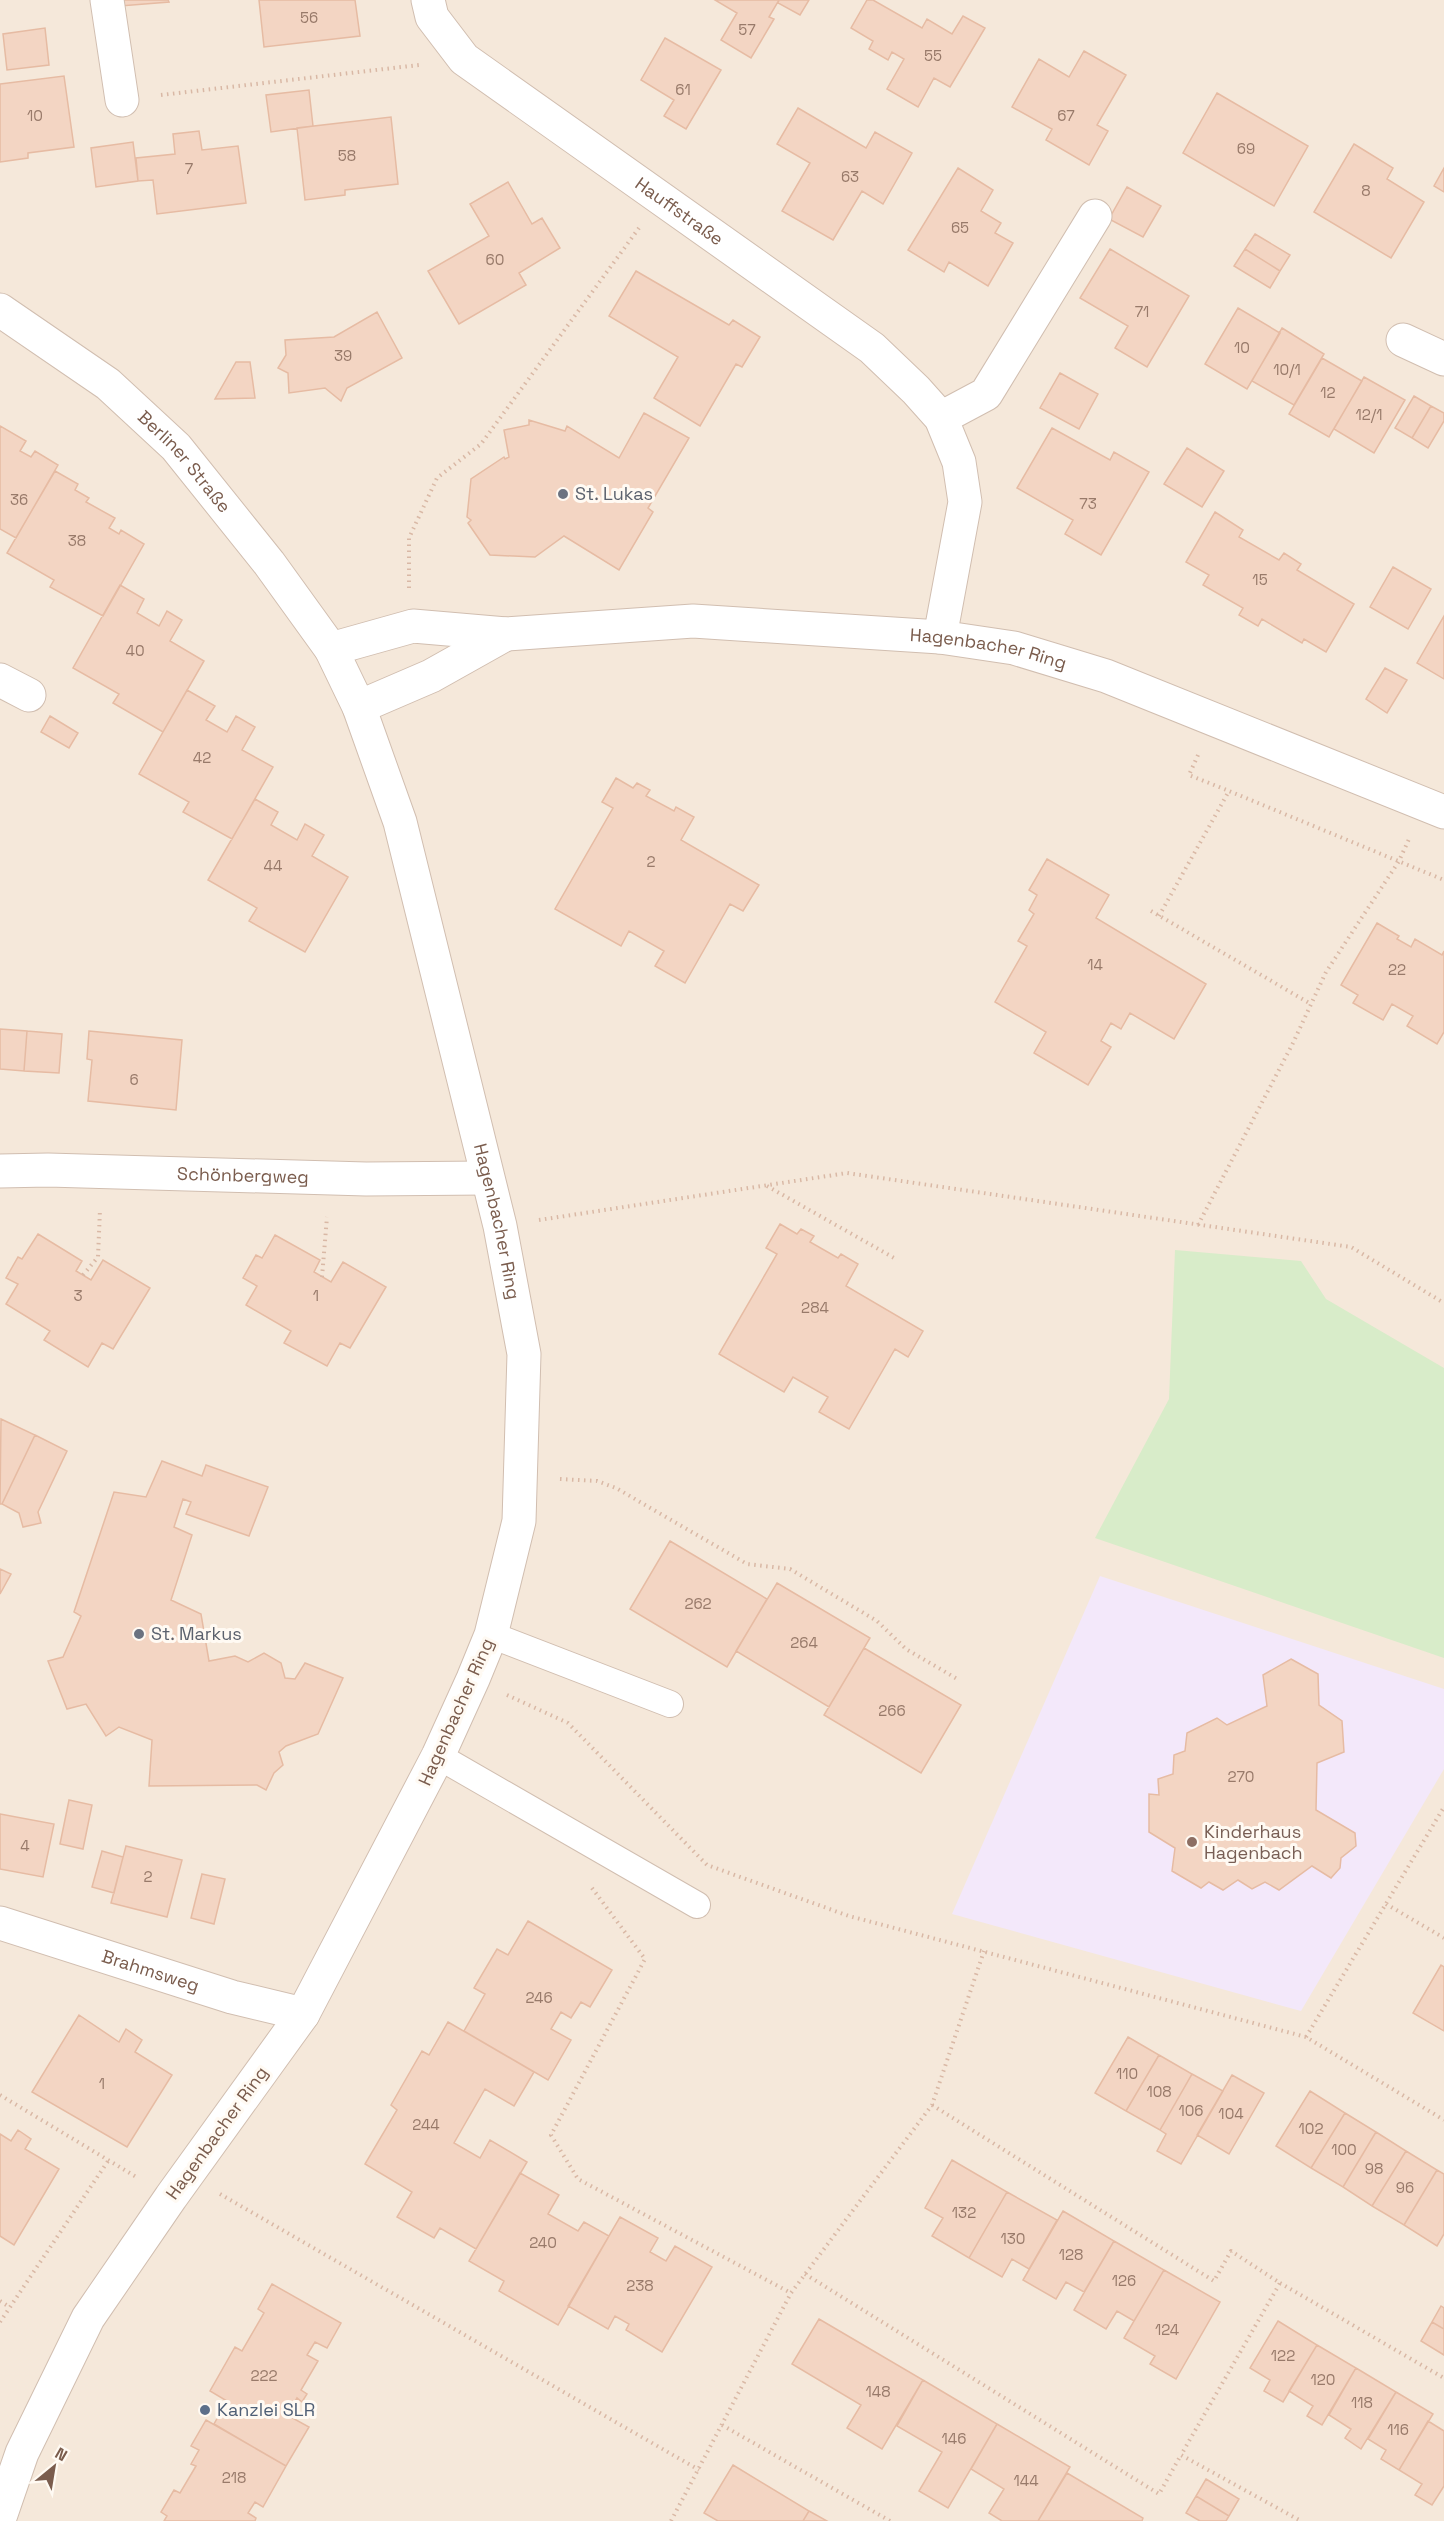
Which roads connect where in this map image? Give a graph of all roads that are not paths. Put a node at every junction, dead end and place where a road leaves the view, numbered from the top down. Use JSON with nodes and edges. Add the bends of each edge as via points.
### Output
{"nodes":[{"id":1,"x":107,"y":0,"type":"edge"},
{"id":2,"x":428,"y":0,"type":"edge"},
{"id":3,"x":122,"y":100,"type":"road end"},
{"id":4,"x":1095,"y":216,"type":"dead end"},
{"id":5,"x":0,"y":310,"type":"edge"},
{"id":6,"x":1402,"y":340,"type":"dead end"},
{"id":7,"x":1444,"y":359,"type":"edge"},
{"id":8,"x":941,"y":418,"type":"junction"},
{"id":9,"x":506,"y":634,"type":"junction"},
{"id":10,"x":940,"y":637,"type":"junction"},
{"id":11,"x":331,"y":649,"type":"junction"},
{"id":12,"x":0,"y":680,"type":"edge"},
{"id":13,"x":28,"y":695,"type":"dead end"},
{"id":14,"x":359,"y":707,"type":"junction"},
{"id":15,"x":1434,"y":808,"type":"edge"},
{"id":16,"x":0,"y":1171,"type":"edge"},
{"id":17,"x":487,"y":1178,"type":"junction"},
{"id":18,"x":491,"y":1635,"type":"junction"},
{"id":19,"x":670,"y":1704,"type":"dead end"},
{"id":20,"x":438,"y":1756,"type":"junction"},
{"id":21,"x":697,"y":1905,"type":"dead end"},
{"id":22,"x":0,"y":1923,"type":"edge"},
{"id":23,"x":303,"y":2014,"type":"junction"},
{"id":24,"x":0,"y":2517,"type":"edge"}],
"edges":[{"from":1,"to":3,"type":"street"},
{"from":2,"to":8,"type":"street","name":"Hauffstraße","via":[[432,17],[464,59],[872,348]]},
{"from":4,"to":8,"type":"street","via":[[986,394]]},
{"from":5,"to":11,"type":"street","name":"Berliner Straße","via":[[108,384],[176,447],[269,563]]},
{"from":6,"to":7,"type":"street"},
{"from":8,"to":10,"type":"street","name":"Hauffstraße","via":[[959,462],[965,502]]},
{"from":9,"to":10,"type":"street","name":"Hagenbacher Ring","via":[[693,621]]},
{"from":9,"to":11,"type":"street","name":"Hagenbacher Ring","via":[[413,626]]},
{"from":9,"to":14,"type":"street","name":"Hagenbacher Ring","via":[[431,676]]},
{"from":10,"to":15,"type":"street","name":"Hagenbacher Ring","via":[[1014,648],[1106,676]]},
{"from":11,"to":14,"type":"street","name":"Hagenbacher Ring"},
{"from":12,"to":13,"type":"street"},
{"from":14,"to":17,"type":"street","name":"Hagenbacher Ring","via":[[400,822]]},
{"from":16,"to":17,"type":"street","name":"Schönbergweg"},
{"from":17,"to":18,"type":"street","name":"Hagenbacher Ring","via":[[524,1354],[519,1521]]},
{"from":18,"to":19,"type":"lane"},
{"from":18,"to":20,"type":"street","name":"Hagenbacher Ring"},
{"from":20,"to":21,"type":"lane"},
{"from":20,"to":23,"type":"street","name":"Hagenbacher Ring"},
{"from":22,"to":23,"type":"street","name":"Brahmsweg","via":[[232,1997]]},
{"from":23,"to":24,"type":"street","name":"Hagenbacher Ring","via":[[88,2318],[22,2453]]}]}
